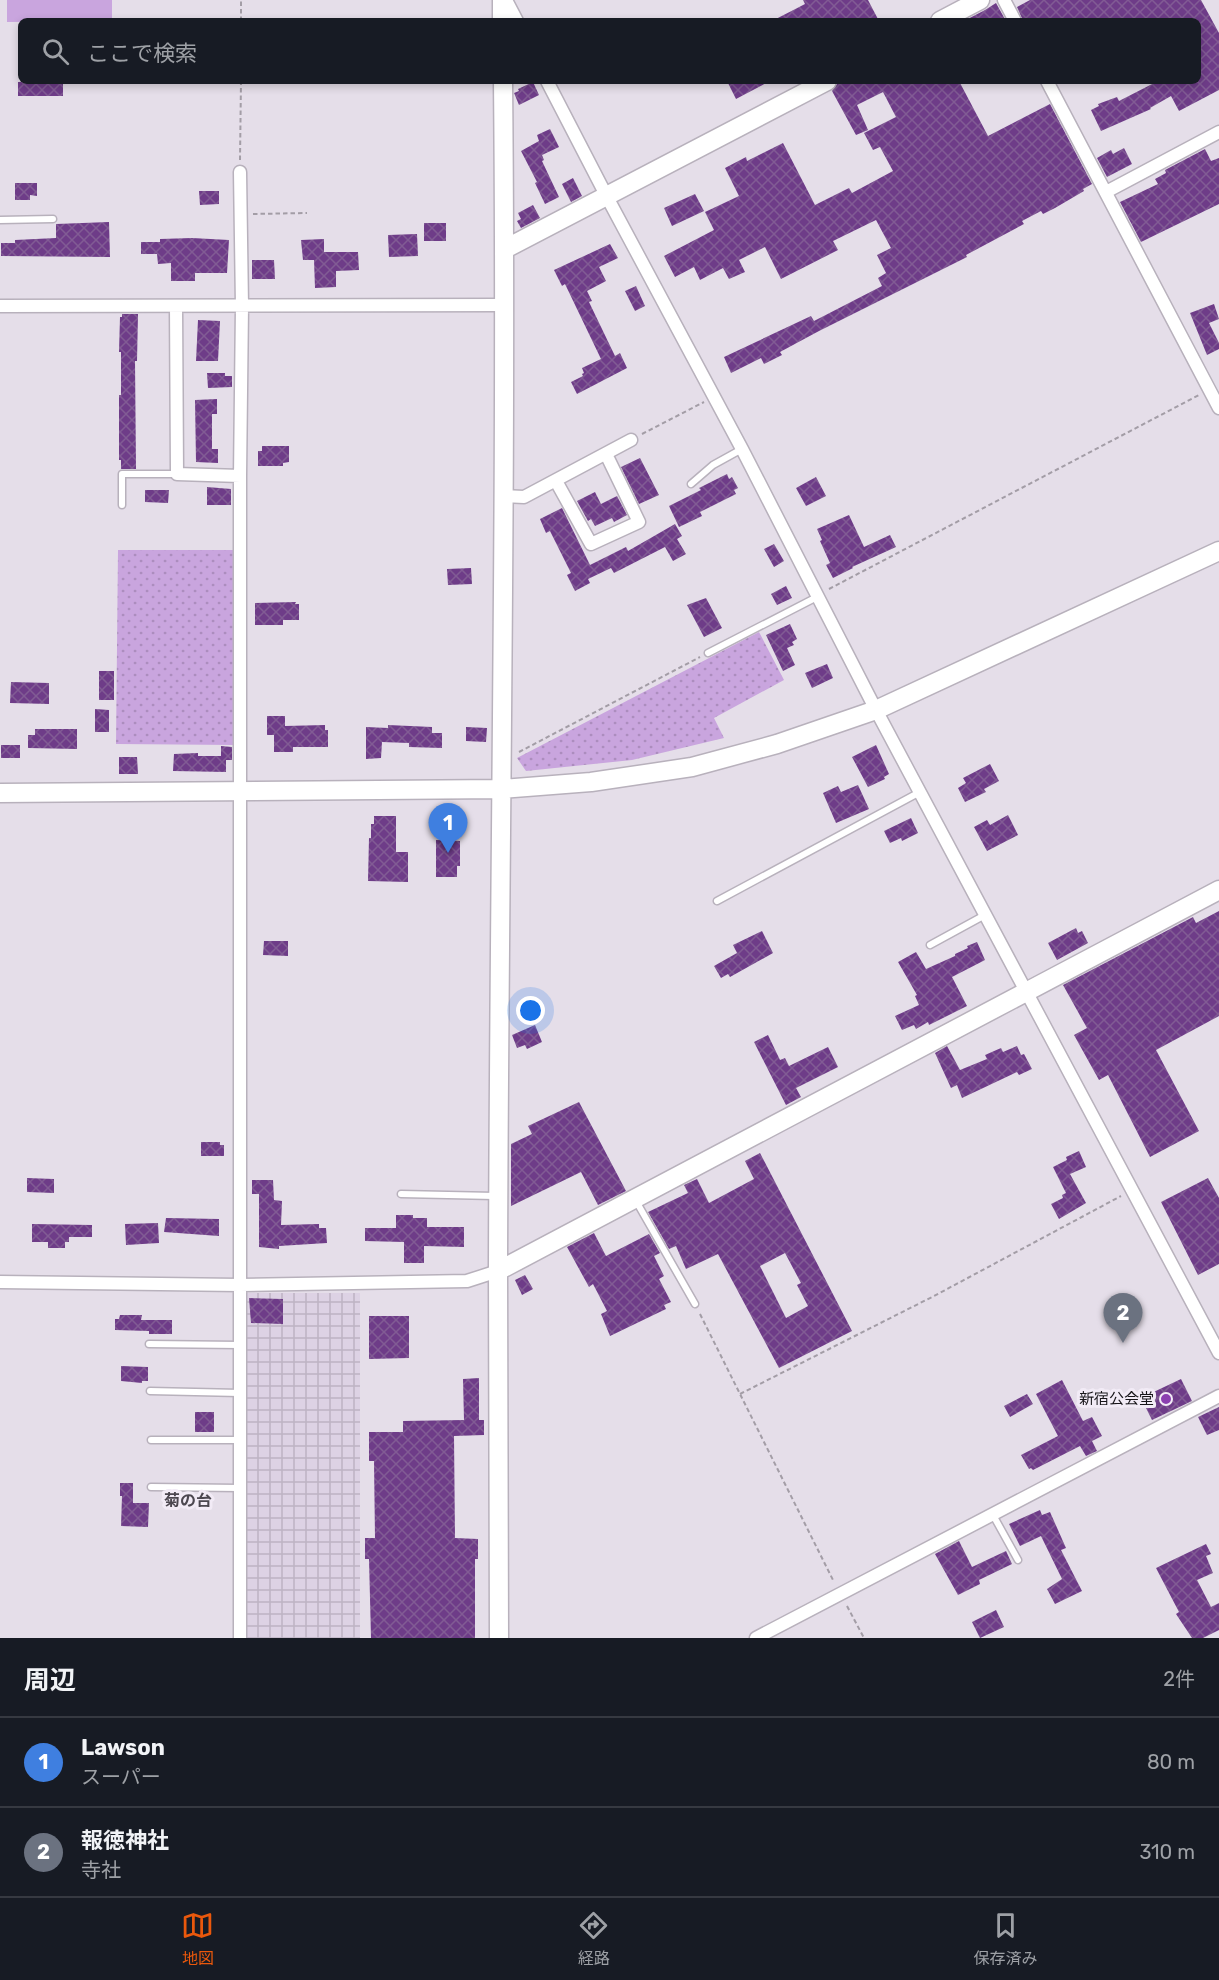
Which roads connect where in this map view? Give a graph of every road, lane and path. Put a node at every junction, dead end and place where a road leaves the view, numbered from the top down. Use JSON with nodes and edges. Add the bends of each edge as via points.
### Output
{"nodes":[{"id":1,"x":241,"y":0,"type":"edge"},
{"id":2,"x":504,"y":0,"type":"edge"},
{"id":3,"x":980,"y":0,"type":"edge"},
{"id":4,"x":1004,"y":0,"type":"edge"},
{"id":5,"x":241,"y":18,"type":"edge"},
{"id":6,"x":502,"y":18,"type":"edge"},
{"id":7,"x":515,"y":18,"type":"edge"},
{"id":8,"x":946,"y":18,"type":"edge"},
{"id":9,"x":1013,"y":18,"type":"edge"},
{"id":10,"x":241,"y":84,"type":"edge"},
{"id":11,"x":503,"y":84,"type":"edge"},
{"id":12,"x":549,"y":84,"type":"edge"},
{"id":13,"x":821,"y":84,"type":"edge"},
{"id":14,"x":1049,"y":84,"type":"edge"},
{"id":15,"x":1219,"y":132,"type":"edge"},
{"id":16,"x":240,"y":172,"type":"joint"},
{"id":17,"x":1106,"y":192,"type":"junction"},
{"id":18,"x":607,"y":197,"type":"junction"},
{"id":19,"x":307,"y":213,"type":"dead end"},
{"id":20,"x":241,"y":214,"type":"junction"},
{"id":21,"x":53,"y":219,"type":"dead end"},
{"id":22,"x":0,"y":220,"type":"edge"},
{"id":23,"x":505,"y":249,"type":"junction"},
{"id":24,"x":504,"y":305,"type":"junction"},
{"id":25,"x":0,"y":306,"type":"edge"},
{"id":26,"x":176,"y":306,"type":"junction"},
{"id":27,"x":242,"y":306,"type":"junction"},
{"id":28,"x":1214,"y":387,"type":"edge"},
{"id":29,"x":714,"y":397,"type":"junction"},
{"id":30,"x":1219,"y":408,"type":"edge"},
{"id":31,"x":631,"y":440,"type":"joint"},
{"id":32,"x":742,"y":449,"type":"junction"},
{"id":33,"x":606,"y":454,"type":"junction"},
{"id":34,"x":177,"y":474,"type":"junction"},
{"id":35,"x":240,"y":476,"type":"junction"},
{"id":36,"x":556,"y":481,"type":"junction"},
{"id":37,"x":691,"y":484,"type":"dead end"},
{"id":38,"x":504,"y":496,"type":"junction"},
{"id":39,"x":122,"y":505,"type":"dead end"},
{"id":40,"x":1219,"y":551,"type":"edge"},
{"id":41,"x":817,"y":596,"type":"junction"},
{"id":42,"x":708,"y":653,"type":"joint"},
{"id":43,"x":876,"y":710,"type":"junction"},
{"id":44,"x":503,"y":757,"type":"junction"},
{"id":45,"x":502,"y":789,"type":"junction"},
{"id":46,"x":241,"y":792,"type":"junction"},
{"id":47,"x":921,"y":792,"type":"junction"},
{"id":48,"x":0,"y":793,"type":"edge"},
{"id":49,"x":1219,"y":890,"type":"edge"},
{"id":50,"x":717,"y":901,"type":"dead end"},
{"id":51,"x":985,"y":915,"type":"junction"},
{"id":52,"x":930,"y":945,"type":"dead end"},
{"id":53,"x":1025,"y":991,"type":"junction"},
{"id":54,"x":1132,"y":1190,"type":"junction"},
{"id":55,"x":401,"y":1194,"type":"dead end"},
{"id":56,"x":499,"y":1196,"type":"junction"},
{"id":57,"x":635,"y":1199,"type":"junction"},
{"id":58,"x":498,"y":1271,"type":"junction"},
{"id":59,"x":0,"y":1282,"type":"edge"},
{"id":60,"x":240,"y":1285,"type":"junction"},
{"id":61,"x":695,"y":1304,"type":"joint"},
{"id":62,"x":149,"y":1344,"type":"dead end"},
{"id":63,"x":240,"y":1345,"type":"junction"},
{"id":64,"x":1219,"y":1353,"type":"edge"},
{"id":65,"x":150,"y":1391,"type":"dead end"},
{"id":66,"x":240,"y":1393,"type":"junction"},
{"id":67,"x":740,"y":1394,"type":"junction"},
{"id":68,"x":1219,"y":1396,"type":"edge"},
{"id":69,"x":151,"y":1440,"type":"dead end"},
{"id":70,"x":240,"y":1440,"type":"junction"},
{"id":71,"x":151,"y":1487,"type":"dead end"},
{"id":72,"x":240,"y":1488,"type":"junction"},
{"id":73,"x":993,"y":1515,"type":"junction"},
{"id":74,"x":1017,"y":1560,"type":"dead end"},
{"id":75,"x":840,"y":1593,"type":"junction"},
{"id":76,"x":240,"y":1638,"type":"edge"},
{"id":77,"x":499,"y":1638,"type":"edge"},
{"id":78,"x":756,"y":1638,"type":"edge"},
{"id":79,"x":864,"y":1638,"type":"edge"}],
"edges":[{"from":1,"to":5,"type":"path"},
{"from":2,"to":6,"type":"street"},
{"from":2,"to":7,"type":"street"},
{"from":3,"to":8,"type":"street"},
{"from":4,"to":9,"type":"street"},
{"from":10,"to":16,"type":"path"},
{"from":11,"to":23,"type":"street"},
{"from":12,"to":18,"type":"street"},
{"from":13,"to":18,"type":"street"},
{"from":14,"to":17,"type":"street"},
{"from":15,"to":17,"type":"street"},
{"from":16,"to":20,"type":"street"},
{"from":17,"to":28,"type":"street"},
{"from":18,"to":23,"type":"street"},
{"from":18,"to":29,"type":"street"},
{"from":19,"to":20,"type":"path"},
{"from":20,"to":27,"type":"street"},
{"from":21,"to":22,"type":"lane"},
{"from":23,"to":24,"type":"street"},
{"from":24,"to":27,"type":"street"},
{"from":24,"to":38,"type":"street"},
{"from":25,"to":26,"type":"street"},
{"from":26,"to":27,"type":"street"},
{"from":26,"to":34,"type":"street"},
{"from":27,"to":35,"type":"street"},
{"from":28,"to":30,"type":"street"},
{"from":28,"to":41,"type":"path"},
{"from":29,"to":31,"type":"path"},
{"from":29,"to":32,"type":"street"},
{"from":31,"to":33,"type":"street"},
{"from":32,"to":37,"type":"lane","via":[[713,465]]},
{"from":32,"to":41,"type":"street"},
{"from":33,"to":36,"type":"street"},
{"from":33,"to":36,"type":"street","via":[[639,522],[591,544]]},
{"from":34,"to":35,"type":"street"},
{"from":34,"to":39,"type":"lane","via":[[122,474]]},
{"from":35,"to":46,"type":"street"},
{"from":36,"to":38,"type":"street","via":[[524,497]]},
{"from":38,"to":44,"type":"street"},
{"from":40,"to":43,"type":"street"},
{"from":41,"to":42,"type":"lane"},
{"from":41,"to":43,"type":"street"},
{"from":42,"to":44,"type":"path"},
{"from":43,"to":45,"type":"street","via":[[777,744],[692,767],[591,782]]},
{"from":43,"to":47,"type":"street"},
{"from":44,"to":45,"type":"street"},
{"from":45,"to":46,"type":"street"},
{"from":45,"to":56,"type":"street"},
{"from":46,"to":48,"type":"street"},
{"from":46,"to":60,"type":"street"},
{"from":47,"to":50,"type":"lane"},
{"from":47,"to":51,"type":"street"},
{"from":49,"to":53,"type":"street"},
{"from":51,"to":52,"type":"lane"},
{"from":51,"to":53,"type":"street"},
{"from":53,"to":54,"type":"street"},
{"from":53,"to":57,"type":"street"},
{"from":54,"to":64,"type":"street"},
{"from":54,"to":67,"type":"path"},
{"from":55,"to":56,"type":"lane"},
{"from":56,"to":58,"type":"street"},
{"from":57,"to":58,"type":"street"},
{"from":57,"to":61,"type":"lane"},
{"from":58,"to":60,"type":"street","via":[[467,1281]]},
{"from":58,"to":77,"type":"street"},
{"from":59,"to":60,"type":"street"},
{"from":60,"to":63,"type":"street"},
{"from":61,"to":67,"type":"path"},
{"from":62,"to":63,"type":"lane"},
{"from":63,"to":66,"type":"street"},
{"from":65,"to":66,"type":"lane"},
{"from":66,"to":70,"type":"street"},
{"from":67,"to":75,"type":"path"},
{"from":68,"to":73,"type":"street"},
{"from":69,"to":70,"type":"lane"},
{"from":70,"to":72,"type":"street"},
{"from":71,"to":72,"type":"lane"},
{"from":72,"to":76,"type":"street"},
{"from":73,"to":74,"type":"lane"},
{"from":73,"to":75,"type":"street"},
{"from":75,"to":78,"type":"street"},
{"from":75,"to":79,"type":"path"}]}
